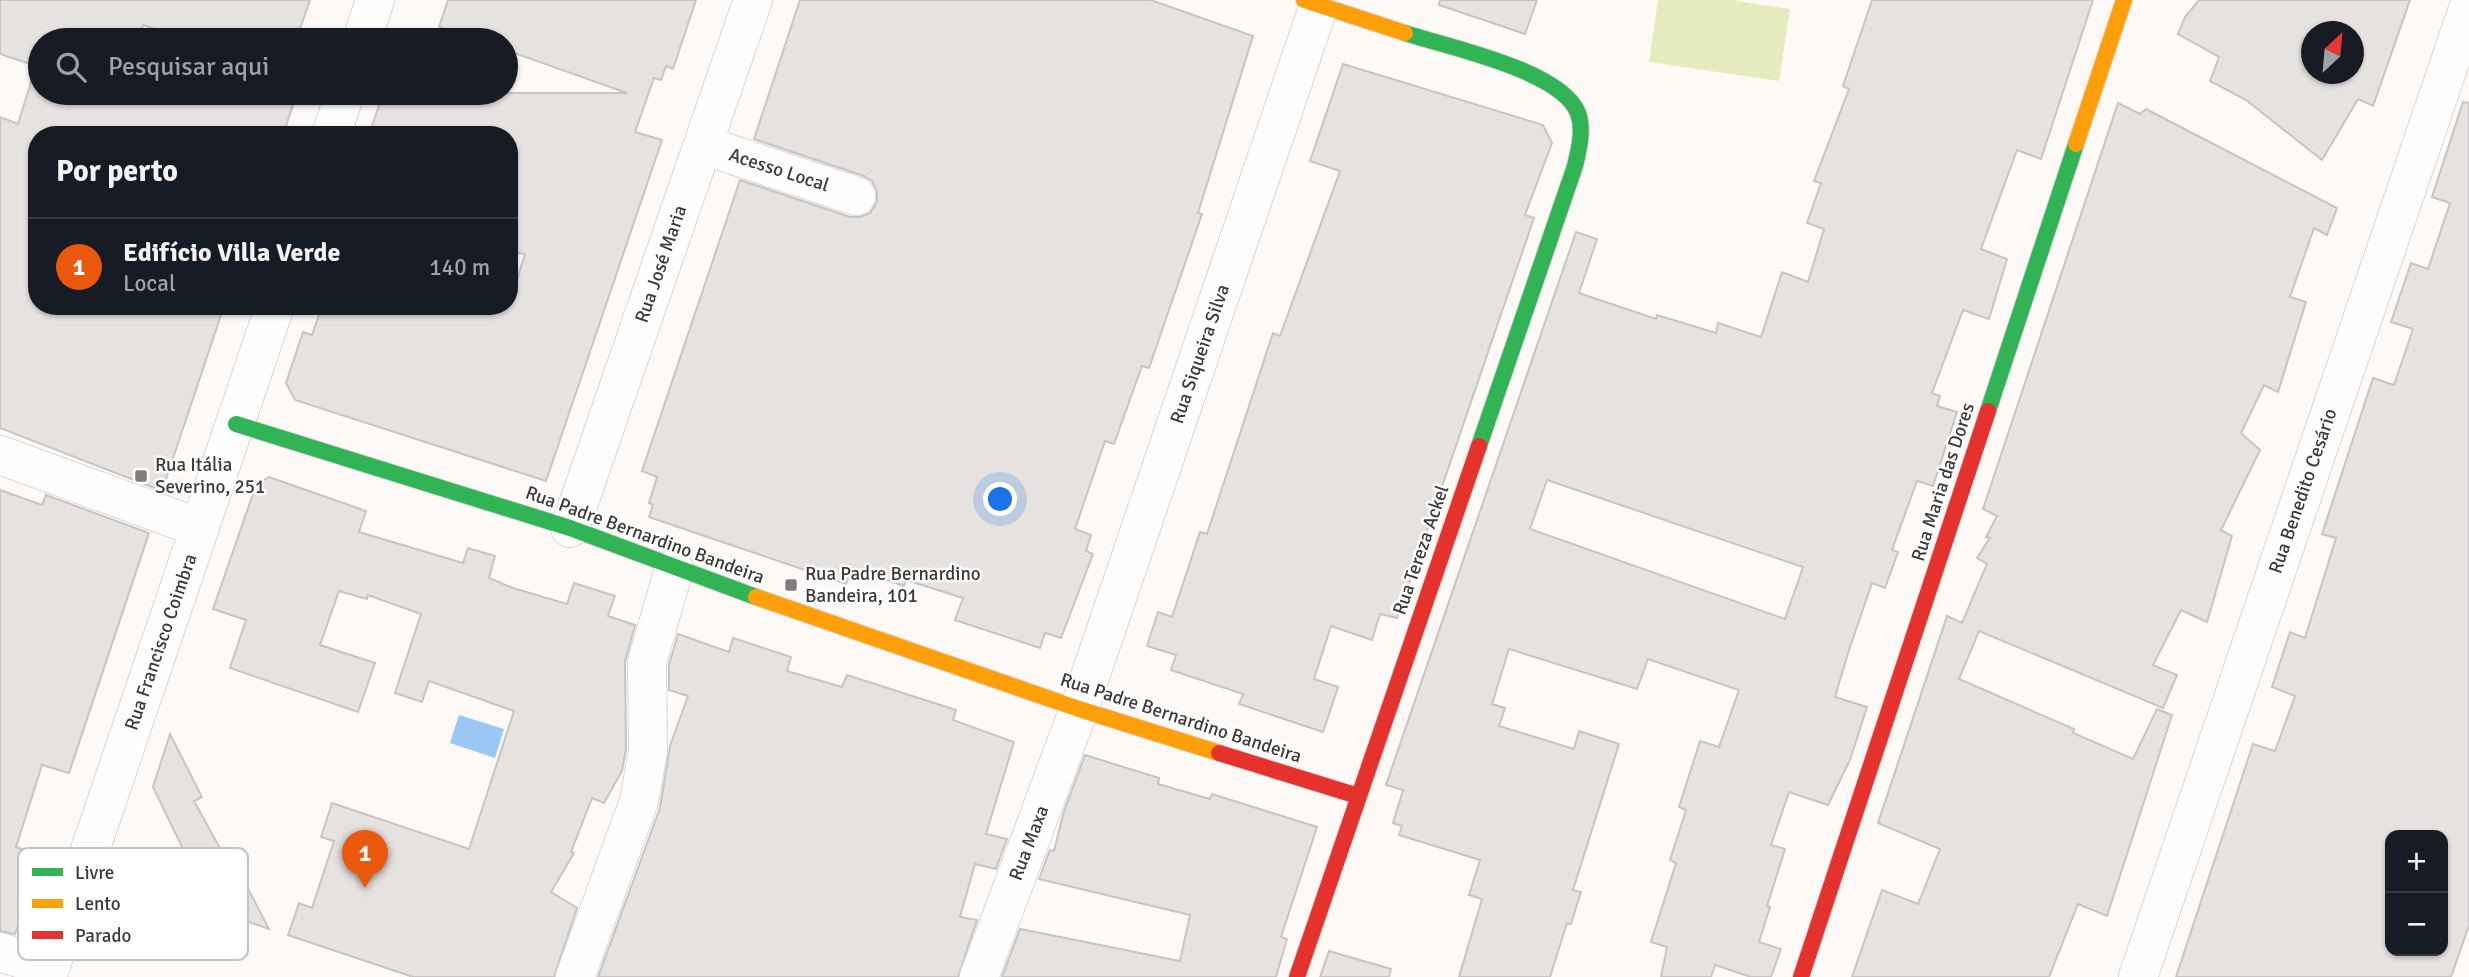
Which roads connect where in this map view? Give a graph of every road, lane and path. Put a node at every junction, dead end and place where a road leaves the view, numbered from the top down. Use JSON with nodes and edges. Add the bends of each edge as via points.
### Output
{"nodes":[{"id":1,"x":375,"y":0,"type":"edge"},
{"id":2,"x":752,"y":0,"type":"edge"},
{"id":3,"x":2124,"y":0,"type":"edge"},
{"id":4,"x":1314,"y":2,"type":"edge"},
{"id":5,"x":2469,"y":6,"type":"edge"},
{"id":6,"x":366,"y":28,"type":"edge"},
{"id":7,"x":341,"y":105,"type":"edge"},
{"id":8,"x":334,"y":126,"type":"edge"},
{"id":9,"x":703,"y":145,"type":"junction"},
{"id":10,"x":856,"y":196,"type":"dead end"},
{"id":11,"x":272,"y":315,"type":"edge"},
{"id":12,"x":236,"y":424,"type":"junction"},
{"id":13,"x":0,"y":455,"type":"edge"},
{"id":14,"x":200,"y":528,"type":"junction"},
{"id":15,"x":570,"y":528,"type":"junction"},
{"id":16,"x":674,"y":569,"type":"junction"},
{"id":17,"x":1079,"y":709,"type":"junction"},
{"id":18,"x":1358,"y":796,"type":"junction"},
{"id":19,"x":90,"y":848,"type":"edge"},
{"id":20,"x":0,"y":952,"type":"edge"},
{"id":21,"x":18,"y":960,"type":"edge"},
{"id":22,"x":19,"y":960,"type":"edge"},
{"id":23,"x":48,"y":972,"type":"edge"},
{"id":24,"x":575,"y":977,"type":"edge"},
{"id":25,"x":979,"y":977,"type":"edge"},
{"id":26,"x":1297,"y":977,"type":"edge"},
{"id":27,"x":1801,"y":977,"type":"edge"},
{"id":28,"x":2138,"y":977,"type":"edge"}],
"edges":[{"from":1,"to":6,"type":"street"},
{"from":2,"to":9,"type":"street","name":"Rua José Maria"},
{"from":3,"to":27,"type":"street","name":"Rua Maria das Dores"},
{"from":4,"to":17,"type":"street","name":"Rua Siqueira Silva"},
{"from":4,"to":18,"type":"street","name":"Rua Tereza Ackel","via":[[1534,75],[1565,92],[1578,109],[1582,135]]},
{"from":5,"to":28,"type":"street","name":"Rua Benedito Cesário"},
{"from":7,"to":8,"type":"street"},
{"from":9,"to":10,"type":"street","name":"Acesso Local"},
{"from":9,"to":15,"type":"street","name":"Rua José Maria"},
{"from":11,"to":12,"type":"street","name":"Rua Francisco Coimbra"},
{"from":12,"to":14,"type":"street","name":"Rua Francisco Coimbra"},
{"from":12,"to":15,"type":"street","name":"Rua Padre Bernardino Bandeira"},
{"from":13,"to":14,"type":"street"},
{"from":14,"to":19,"type":"street","name":"Rua Francisco Coimbra"},
{"from":15,"to":16,"type":"street","name":"Rua Padre Bernardino Bandeira"},
{"from":16,"to":17,"type":"street","name":"Rua Padre Bernardino Bandeira"},
{"from":16,"to":24,"type":"street","via":[[647,662],[648,751],[639,800]]},
{"from":17,"to":18,"type":"street","name":"Rua Padre Bernardino Bandeira"},
{"from":17,"to":25,"type":"street","name":"Rua Maxa"},
{"from":18,"to":26,"type":"street","name":"Rua Tereza Ackel"},
{"from":20,"to":21,"type":"street"},
{"from":22,"to":23,"type":"street"}]}
